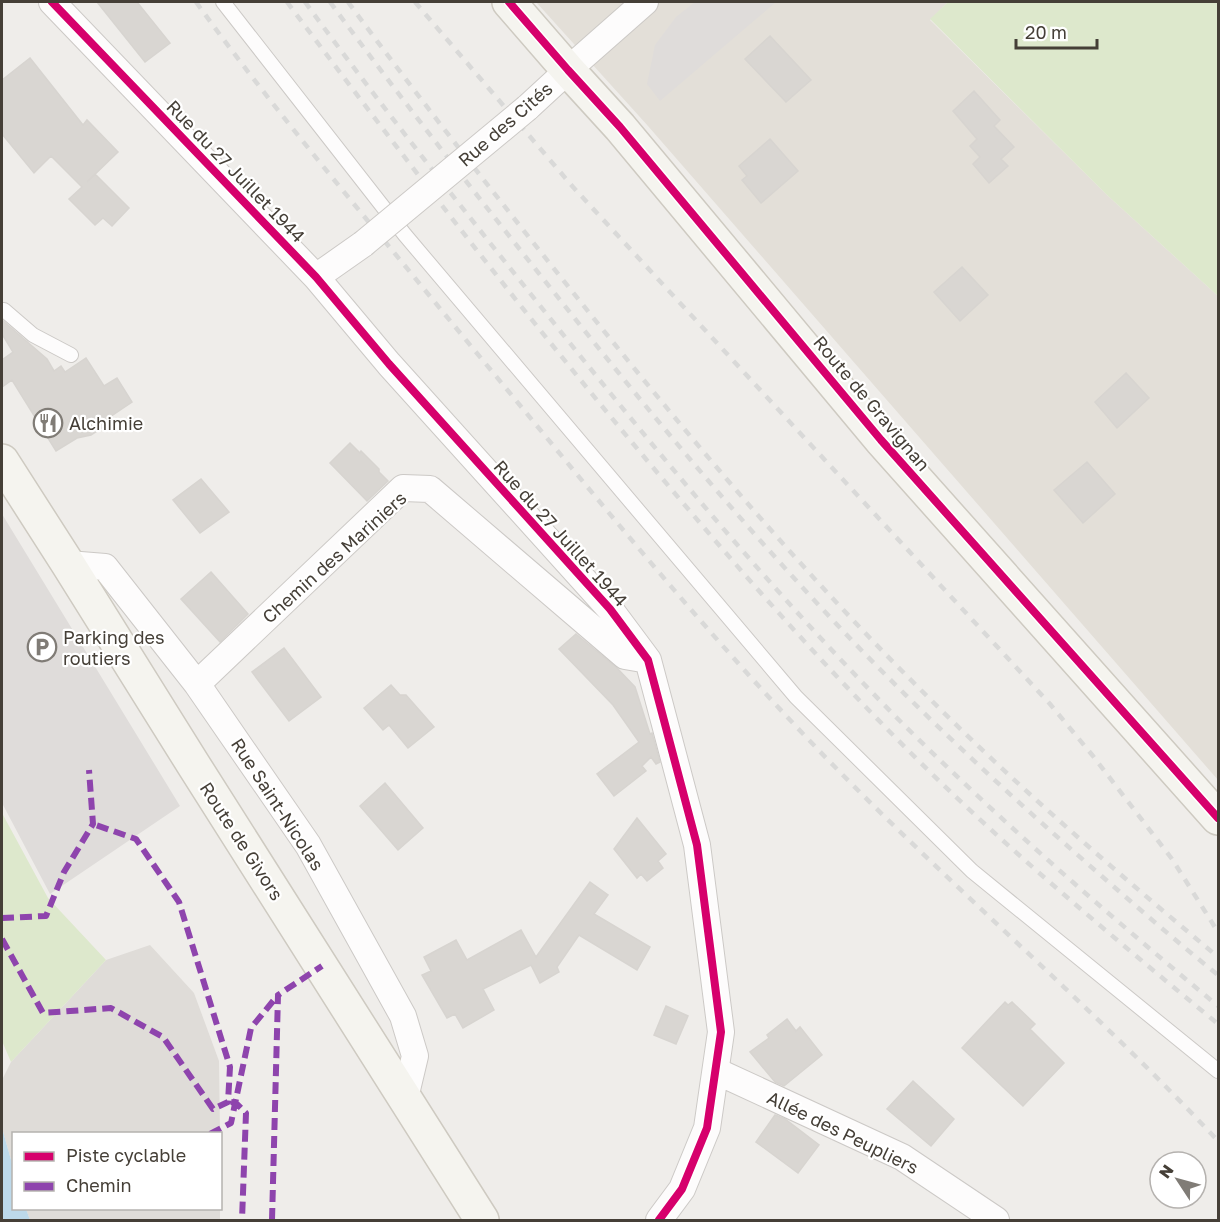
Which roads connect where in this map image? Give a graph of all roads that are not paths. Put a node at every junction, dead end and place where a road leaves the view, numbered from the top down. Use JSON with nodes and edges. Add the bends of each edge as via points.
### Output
{"nodes":[{"id":1,"x":52,"y":2,"type":"edge"},
{"id":2,"x":223,"y":2,"type":"edge"},
{"id":3,"x":509,"y":2,"type":"edge"},
{"id":4,"x":645,"y":2,"type":"edge"},
{"id":5,"x":568,"y":70,"type":"junction"},
{"id":6,"x":315,"y":277,"type":"junction"},
{"id":7,"x":2,"y":310,"type":"edge"},
{"id":8,"x":71,"y":355,"type":"dead end"},
{"id":9,"x":2,"y":461,"type":"edge"},
{"id":10,"x":68,"y":564,"type":"junction"},
{"id":11,"x":648,"y":660,"type":"junction"},
{"id":12,"x":197,"y":684,"type":"junction"},
{"id":13,"x":1218,"y":818,"type":"edge"},
{"id":14,"x":716,"y":1071,"type":"junction"},
{"id":15,"x":1218,"y":1071,"type":"edge"},
{"id":16,"x":405,"y":1098,"type":"junction"},
{"id":17,"x":482,"y":1221,"type":"edge"},
{"id":18,"x":659,"y":1221,"type":"edge"},
{"id":19,"x":996,"y":1221,"type":"edge"}],
"edges":[{"from":1,"to":6,"type":"street","name":"Rue du 27 Juillet 1944"},
{"from":2,"to":15,"type":"lane","via":[[405,235],[796,697],[972,871]]},
{"from":3,"to":5,"type":"street","name":"Route de Gravignan"},
{"from":4,"to":5,"type":"street","name":"Rue des Cités"},
{"from":5,"to":6,"type":"street","name":"Rue des Cités","bridge":true,"via":[[363,244]]},
{"from":5,"to":13,"type":"street","name":"Route de Gravignan","via":[[881,440]]},
{"from":6,"to":11,"type":"street","name":"Rue du 27 Juillet 1944","via":[[610,609]]},
{"from":7,"to":8,"type":"lane","via":[[33,335]]},
{"from":9,"to":10,"type":"street","name":"Route de Givors"},
{"from":10,"to":12,"type":"street","name":"Rue Saint-Nicolas","via":[[105,567]]},
{"from":10,"to":16,"type":"street","name":"Route de Givors"},
{"from":11,"to":12,"type":"street","name":"Chemin des Mariniers","via":[[625,656],[430,489],[404,488]]},
{"from":11,"to":14,"type":"street","name":"Rue du 27 Juillet 1944","via":[[697,845],[722,1032]]},
{"from":12,"to":16,"type":"street","name":"Rue Saint-Nicolas","via":[[308,845],[403,1016],[415,1056]]},
{"from":14,"to":18,"type":"street","name":"Rue du 27 Juillet 1944","via":[[707,1128],[682,1189]]},
{"from":14,"to":19,"type":"street","name":"Allée des Peupliers","via":[[902,1157]]},
{"from":16,"to":17,"type":"street","name":"Route de Givors"}]}
